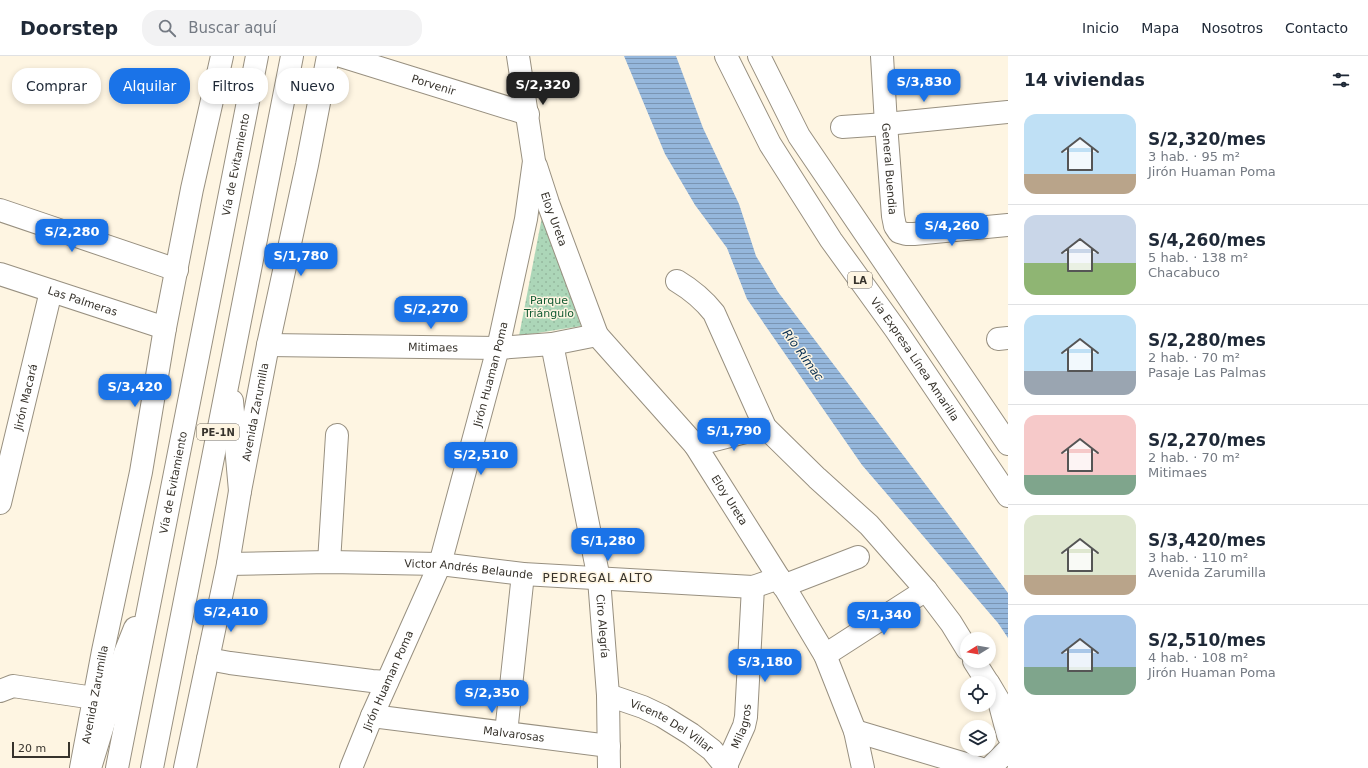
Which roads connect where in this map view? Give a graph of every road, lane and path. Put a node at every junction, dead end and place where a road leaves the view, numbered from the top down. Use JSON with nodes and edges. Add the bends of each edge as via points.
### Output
{"nodes":[{"id":1,"x":222,"y":56,"type":"edge"},
{"id":2,"x":258,"y":56,"type":"edge"},
{"id":3,"x":292,"y":56,"type":"edge"},
{"id":4,"x":328,"y":56,"type":"edge"},
{"id":5,"x":340,"y":56,"type":"edge"},
{"id":6,"x":518,"y":56,"type":"edge"},
{"id":7,"x":726,"y":56,"type":"edge"},
{"id":8,"x":759,"y":56,"type":"edge"},
{"id":9,"x":882,"y":56,"type":"edge"},
{"id":10,"x":1008,"y":112,"type":"edge"},
{"id":11,"x":528,"y":114,"type":"junction"},
{"id":12,"x":886,"y":124,"type":"junction"},
{"id":13,"x":842,"y":127,"type":"dead end"},
{"id":14,"x":534,"y":161,"type":"junction"},
{"id":15,"x":0,"y":210,"type":"edge"},
{"id":16,"x":1008,"y":225,"type":"edge"},
{"id":17,"x":177,"y":270,"type":"junction"},
{"id":18,"x":0,"y":274,"type":"edge"},
{"id":19,"x":677,"y":281,"type":"dead end"},
{"id":20,"x":51,"y":291,"type":"junction"},
{"id":21,"x":165,"y":328,"type":"junction"},
{"id":22,"x":597,"y":335,"type":"junction"},
{"id":23,"x":552,"y":344,"type":"junction"},
{"id":24,"x":268,"y":345,"type":"junction"},
{"id":25,"x":498,"y":348,"type":"junction"},
{"id":26,"x":230,"y":375,"type":"junction"},
{"id":27,"x":765,"y":427,"type":"junction"},
{"id":28,"x":337,"y":435,"type":"dead end"},
{"id":29,"x":1008,"y":444,"type":"edge"},
{"id":30,"x":695,"y":445,"type":"junction"},
{"id":31,"x":240,"y":491,"type":"junction"},
{"id":32,"x":1008,"y":496,"type":"edge"},
{"id":33,"x":0,"y":503,"type":"edge"},
{"id":34,"x":858,"y":557,"type":"dead end"},
{"id":35,"x":329,"y":562,"type":"junction"},
{"id":36,"x":228,"y":564,"type":"junction"},
{"id":37,"x":440,"y":564,"type":"junction"},
{"id":38,"x":523,"y":574,"type":"junction"},
{"id":39,"x":599,"y":578,"type":"junction"},
{"id":40,"x":155,"y":581,"type":"junction"},
{"id":41,"x":781,"y":582,"type":"junction"},
{"id":42,"x":753,"y":587,"type":"junction"},
{"id":43,"x":926,"y":590,"type":"junction"},
{"id":44,"x":960,"y":638,"type":"edge"},
{"id":45,"x":825,"y":654,"type":"junction"},
{"id":46,"x":208,"y":659,"type":"junction"},
{"id":47,"x":387,"y":682,"type":"junction"},
{"id":48,"x":0,"y":691,"type":"edge"},
{"id":49,"x":608,"y":695,"type":"junction"},
{"id":50,"x":996,"y":696,"type":"edge"},
{"id":51,"x":94,"y":698,"type":"junction"},
{"id":52,"x":372,"y":716,"type":"junction"},
{"id":53,"x":855,"y":731,"type":"junction"},
{"id":54,"x":506,"y":733,"type":"junction"},
{"id":55,"x":1008,"y":735,"type":"edge"},
{"id":56,"x":1008,"y":750,"type":"edge"},
{"id":57,"x":611,"y":761,"type":"edge"},
{"id":58,"x":727,"y":767,"type":"edge"},
{"id":59,"x":82,"y":768,"type":"edge"},
{"id":60,"x":90,"y":768,"type":"edge"},
{"id":61,"x":117,"y":768,"type":"edge"},
{"id":62,"x":152,"y":768,"type":"edge"},
{"id":63,"x":185,"y":768,"type":"edge"},
{"id":64,"x":350,"y":768,"type":"edge"},
{"id":65,"x":863,"y":768,"type":"edge"},
{"id":66,"x":979,"y":768,"type":"edge"},
{"id":67,"x":990,"y":768,"type":"edge"}],
"edges":[{"from":1,"to":17,"type":"main road","name":"Avenida Zarumilla"},
{"from":2,"to":40,"type":"main road","name":"Vía de Evitamiento","number":"PE-1N"},
{"from":3,"to":26,"type":"main road","number":"PE-1N"},
{"from":4,"to":24,"type":"main road","name":"Avenida Zarumilla"},
{"from":5,"to":11,"type":"main road","name":"Porvenir"},
{"from":6,"to":11,"type":"main road","name":"Jirón Huaman Poma"},
{"from":7,"to":32,"type":"main road","name":"Vía Expresa Línea Amarilla","number":"LA","via":[[770,144],[831,240],[896,330]]},
{"from":8,"to":29,"type":"main road","via":[[799,136]]},
{"from":9,"to":12,"type":"main road","name":"General Buendia"},
{"from":10,"to":12,"type":"main road"},
{"from":11,"to":14,"type":"main road","name":"Jirón Huaman Poma"},
{"from":12,"to":13,"type":"main road"},
{"from":12,"to":16,"type":"main road","name":"General Buendia","via":[[895,226],[899,232],[914,234]]},
{"from":14,"to":22,"type":"main road","name":"Eloy Ureta"},
{"from":14,"to":25,"type":"main road","name":"Jirón Huaman Poma","via":[[526,219]]},
{"from":15,"to":17,"type":"main road"},
{"from":17,"to":21,"type":"main road","name":"Avenida Zarumilla"},
{"from":18,"to":20,"type":"main road","name":"Las Palmeras"},
{"from":19,"to":27,"type":"main road","via":[[704,300],[714,313]]},
{"from":20,"to":21,"type":"main road","name":"Las Palmeras"},
{"from":20,"to":33,"type":"main road","name":"Jirón Macará"},
{"from":21,"to":51,"type":"main road","name":"Avenida Zarumilla","via":[[141,472]]},
{"from":22,"to":23,"type":"main road","name":"Mitimaes"},
{"from":22,"to":30,"type":"main road","name":"Eloy Ureta"},
{"from":23,"to":25,"type":"main road","name":"Mitimaes"},
{"from":23,"to":39,"type":"main road","name":"Ciro Alegría"},
{"from":24,"to":25,"type":"main road","name":"Mitimaes"},
{"from":24,"to":31,"type":"main road","name":"Avenida Zarumilla"},
{"from":25,"to":37,"type":"main road","name":"Jirón Huaman Poma"},
{"from":26,"to":31,"type":"main road"},
{"from":26,"to":62,"type":"main road","number":"PE-1N"},
{"from":27,"to":30,"type":"main road"},
{"from":27,"to":43,"type":"main road","via":[[869,525]]},
{"from":28,"to":35,"type":"main road"},
{"from":30,"to":41,"type":"main road","name":"Eloy Ureta"},
{"from":31,"to":36,"type":"main road","name":"Avenida Zarumilla"},
{"from":34,"to":41,"type":"main road","name":"Victor Andrés Belaunde"},
{"from":35,"to":36,"type":"main road","name":"Victor Andrés Belaunde"},
{"from":35,"to":37,"type":"main road","name":"Victor Andrés Belaunde"},
{"from":36,"to":46,"type":"main road","name":"Avenida Zarumilla"},
{"from":37,"to":38,"type":"main road","name":"Victor Andrés Belaunde"},
{"from":37,"to":47,"type":"main road","name":"Jirón Huaman Poma"},
{"from":38,"to":39,"type":"main road","name":"Victor Andrés Belaunde"},
{"from":38,"to":54,"type":"main road"},
{"from":39,"to":42,"type":"main road","name":"Victor Andrés Belaunde"},
{"from":39,"to":49,"type":"main road","name":"Ciro Alegría"},
{"from":40,"to":60,"type":"main road","via":[[125,653]]},
{"from":40,"to":61,"type":"main road","name":"Vía de Evitamiento","number":"PE-1N"},
{"from":41,"to":42,"type":"main road","name":"Victor Andrés Belaunde"},
{"from":41,"to":45,"type":"main road","name":"Eloy Ureta"},
{"from":42,"to":58,"type":"main road","name":"Milagros","via":[[746,717]]},
{"from":43,"to":44,"type":"main road"},
{"from":43,"to":45,"type":"main road"},
{"from":45,"to":53,"type":"main road","name":"Eloy Ureta"},
{"from":46,"to":47,"type":"main road"},
{"from":46,"to":63,"type":"main road","name":"Avenida Zarumilla"},
{"from":47,"to":52,"type":"main road","name":"Jirón Huaman Poma"},
{"from":48,"to":51,"type":"main road","via":[[13,686]]},
{"from":49,"to":57,"type":"main road","name":"Ciro Alegría"},
{"from":49,"to":58,"type":"main road","name":"Vicente Del Villar","via":[[662,716],[712,750]]},
{"from":50,"to":55,"type":"main road"},
{"from":51,"to":59,"type":"main road","name":"Avenida Zarumilla"},
{"from":52,"to":54,"type":"main road","name":"Malvarosas"},
{"from":52,"to":64,"type":"main road","name":"Jirón Huaman Poma"},
{"from":53,"to":65,"type":"main road","name":"Eloy Ureta"},
{"from":53,"to":66,"type":"main road"},
{"from":54,"to":57,"type":"main road","name":"Malvarosas"},
{"from":56,"to":67,"type":"main road"}]}
